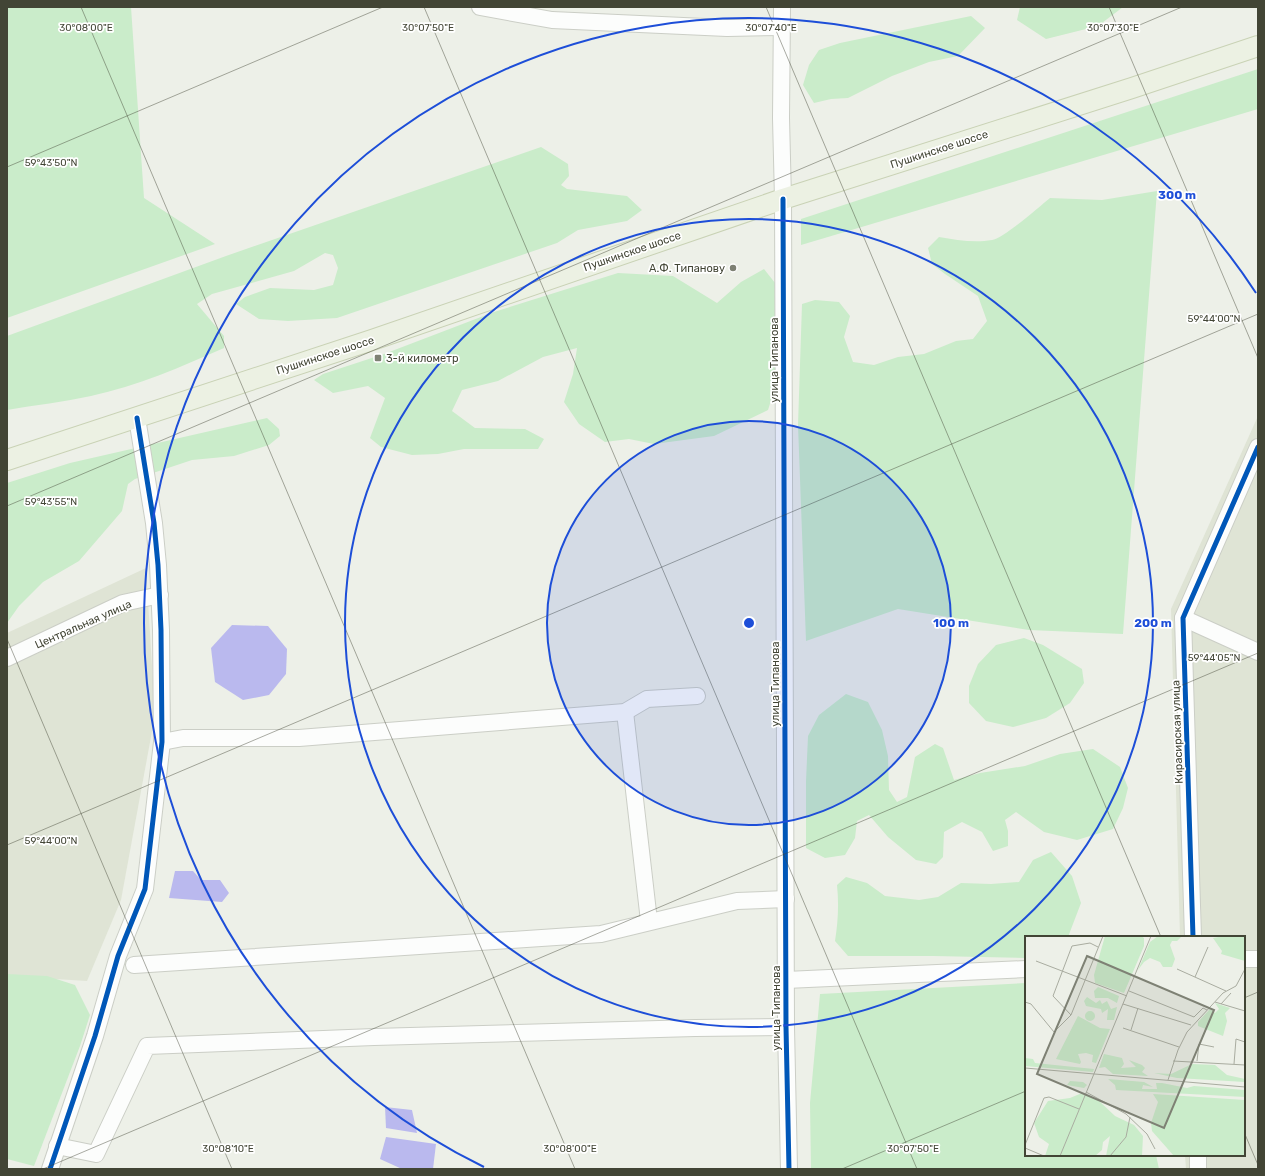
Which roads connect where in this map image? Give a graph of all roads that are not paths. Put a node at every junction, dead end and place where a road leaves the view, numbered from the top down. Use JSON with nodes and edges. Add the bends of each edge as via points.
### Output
{"nodes":[{"id":1,"x":480,"y":7,"type":"edge"},
{"id":2,"x":782,"y":7,"type":"edge"},
{"id":3,"x":782,"y":27,"type":"junction"},
{"id":4,"x":1258,"y":46,"type":"edge"},
{"id":5,"x":783,"y":199,"type":"junction"},
{"id":6,"x":137,"y":418,"type":"junction"},
{"id":7,"x":1258,"y":447,"type":"edge"},
{"id":8,"x":7,"y":460,"type":"edge"},
{"id":9,"x":160,"y":595,"type":"junction"},
{"id":10,"x":1184,"y":618,"type":"junction"},
{"id":11,"x":1258,"y":652,"type":"edge"},
{"id":12,"x":7,"y":658,"type":"edge"},
{"id":13,"x":697,"y":696,"type":"dead end"},
{"id":14,"x":625,"y":712,"type":"junction"},
{"id":15,"x":162,"y":742,"type":"junction"},
{"id":16,"x":786,"y":898,"type":"junction"},
{"id":17,"x":649,"y":921,"type":"junction"},
{"id":18,"x":1193,"y":936,"type":"edge"},
{"id":19,"x":1245,"y":959,"type":"edge"},
{"id":20,"x":1258,"y":959,"type":"edge"},
{"id":21,"x":134,"y":965,"type":"dead end"},
{"id":22,"x":1025,"y":969,"type":"edge"},
{"id":23,"x":786,"y":980,"type":"junction"},
{"id":24,"x":786,"y":1027,"type":"junction"},
{"id":25,"x":57,"y":1146,"type":"junction"},
{"id":26,"x":1198,"y":1156,"type":"edge"},
{"id":27,"x":50,"y":1169,"type":"edge"},
{"id":28,"x":789,"y":1169,"type":"edge"},
{"id":29,"x":1198,"y":1169,"type":"edge"}],
"edges":[{"from":1,"to":3,"type":"street","via":[[552,20],[727,28]]},
{"from":2,"to":3,"type":"street","name":"улица Типанова"},
{"from":3,"to":5,"type":"street","name":"улица Типанова"},
{"from":4,"to":5,"type":"main road","name":"Пушкинское шоссе"},
{"from":5,"to":6,"type":"main road","name":"Пушкинское шоссе"},
{"from":5,"to":16,"type":"street","name":"улица Типанова"},
{"from":6,"to":8,"type":"main road","name":"Пушкинское шоссе"},
{"from":6,"to":9,"type":"street","via":[[154,523]]},
{"from":7,"to":10,"type":"street","name":"Кирасирская улица"},
{"from":9,"to":12,"type":"street","name":"Центральная улица","via":[[123,603]]},
{"from":9,"to":15,"type":"street"},
{"from":10,"to":11,"type":"street"},
{"from":10,"to":18,"type":"street","name":"Кирасирская улица"},
{"from":13,"to":14,"type":"street","via":[[647,699]]},
{"from":14,"to":15,"type":"street","via":[[299,738],[183,738]]},
{"from":14,"to":17,"type":"street"},
{"from":15,"to":25,"type":"street","via":[[145,890],[118,956],[95,1036]]},
{"from":16,"to":17,"type":"street","via":[[737,901]]},
{"from":16,"to":23,"type":"street","name":"улица Типанова"},
{"from":17,"to":21,"type":"street","via":[[602,934]]},
{"from":19,"to":20,"type":"street"},
{"from":22,"to":23,"type":"street"},
{"from":23,"to":24,"type":"street","name":"улица Типанова"},
{"from":24,"to":25,"type":"street","via":[[382,1036],[147,1046],[96,1154]]},
{"from":24,"to":28,"type":"street","name":"улица Типанова"},
{"from":25,"to":27,"type":"street"},
{"from":26,"to":29,"type":"street"}]}
